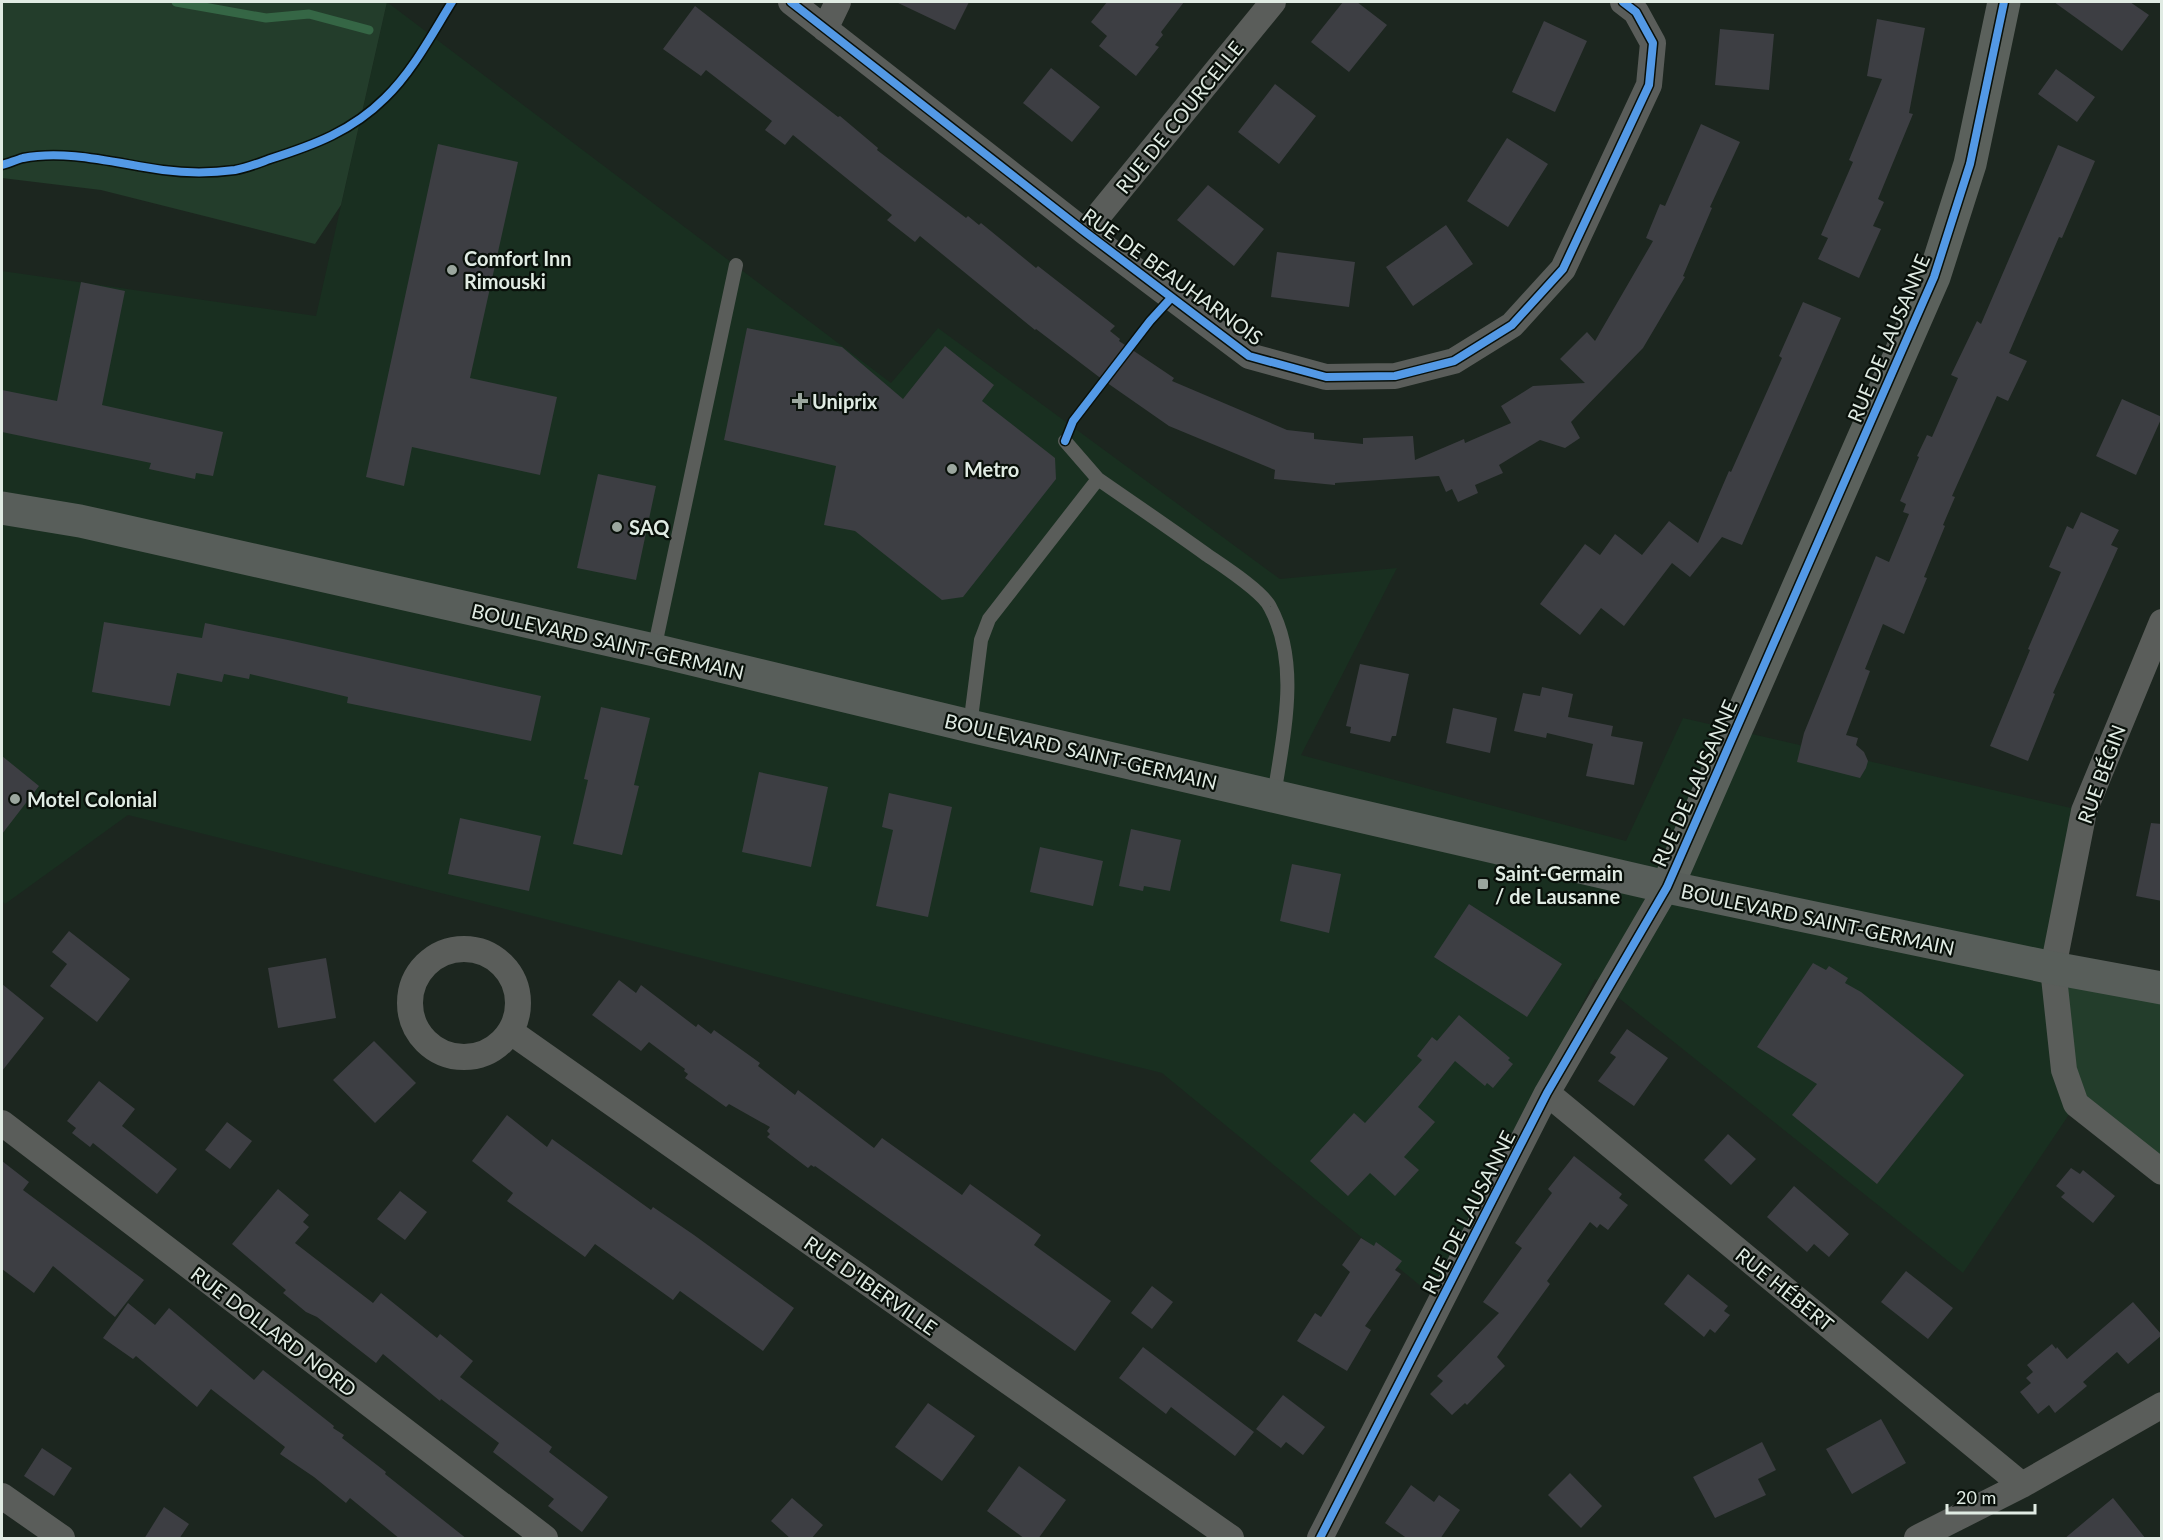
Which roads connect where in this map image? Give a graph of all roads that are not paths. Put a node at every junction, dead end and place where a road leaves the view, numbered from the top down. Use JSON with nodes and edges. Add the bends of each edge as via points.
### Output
{"nodes":[{"id":1,"x":792,"y":2,"type":"edge"},
{"id":2,"x":838,"y":2,"type":"edge"},
{"id":3,"x":1273,"y":2,"type":"edge"},
{"id":4,"x":1623,"y":2,"type":"edge"},
{"id":5,"x":2004,"y":2,"type":"edge"},
{"id":6,"x":825,"y":29,"type":"junction"},
{"id":7,"x":1085,"y":232,"type":"junction"},
{"id":8,"x":736,"y":265,"type":"dead end"},
{"id":9,"x":1065,"y":441,"type":"dead end"},
{"id":10,"x":1098,"y":479,"type":"junction"},
{"id":11,"x":2,"y":508,"type":"edge"},
{"id":12,"x":2162,"y":622,"type":"edge"},
{"id":13,"x":654,"y":650,"type":"junction"},
{"id":14,"x":970,"y":726,"type":"junction"},
{"id":15,"x":1274,"y":796,"type":"junction"},
{"id":16,"x":1667,"y":887,"type":"junction"},
{"id":17,"x":2054,"y":968,"type":"junction"},
{"id":18,"x":2162,"y":988,"type":"edge"},
{"id":19,"x":511,"y":1032,"type":"junction"},
{"id":20,"x":1547,"y":1093,"type":"junction"},
{"id":21,"x":2,"y":1123,"type":"edge"},
{"id":22,"x":2162,"y":1172,"type":"edge"},
{"id":23,"x":2162,"y":1405,"type":"edge"},
{"id":24,"x":2022,"y":1485,"type":"junction"},
{"id":25,"x":2,"y":1496,"type":"edge"},
{"id":26,"x":62,"y":1539,"type":"edge"},
{"id":27,"x":545,"y":1539,"type":"edge"},
{"id":28,"x":1231,"y":1539,"type":"edge"},
{"id":29,"x":1320,"y":1539,"type":"edge"},
{"id":30,"x":1917,"y":1539,"type":"edge"}],
"edges":[{"from":1,"to":6,"type":"street","name":"RUE DE BEAUHARNOIS"},
{"from":2,"to":6,"type":"street"},
{"from":3,"to":7,"type":"street","name":"RUE DE COURCELLE"},
{"from":4,"to":7,"type":"street","name":"RUE DE BEAUHARNOIS","via":[[1636,12],[1653,44],[1648,85],[1563,270],[1512,325],[1454,361],[1395,376],[1326,377],[1249,357]]},
{"from":5,"to":16,"type":"street","name":"RUE DE LAUSANNE","via":[[1970,164],[1934,277]]},
{"from":6,"to":7,"type":"street","name":"RUE DE BEAUHARNOIS"},
{"from":8,"to":13,"type":"lane"},
{"from":9,"to":10,"type":"lane"},
{"from":10,"to":14,"type":"lane","via":[[989,619],[981,640]]},
{"from":10,"to":15,"type":"lane","via":[[1240,578],[1270,605],[1288,677]]},
{"from":11,"to":13,"type":"main road","name":"BOULEVARD SAINT-GERMAIN","via":[[80,521]]},
{"from":12,"to":17,"type":"street","name":"RUE BÉGIN","via":[[2084,811]]},
{"from":13,"to":14,"type":"main road","name":"BOULEVARD SAINT-GERMAIN"},
{"from":14,"to":15,"type":"main road","name":"BOULEVARD SAINT-GERMAIN"},
{"from":15,"to":16,"type":"main road","name":"BOULEVARD SAINT-GERMAIN"},
{"from":16,"to":17,"type":"main road","name":"BOULEVARD SAINT-GERMAIN"},
{"from":16,"to":20,"type":"street","name":"RUE DE LAUSANNE"},
{"from":17,"to":18,"type":"main road","name":"BOULEVARD SAINT-GERMAIN"},
{"from":17,"to":22,"type":"street","name":"RUE BÉGIN","via":[[2064,1070],[2076,1104]]},
{"from":19,"to":19,"type":"street","via":[[518,1015],[519,997],[502,964],[470,949],[452,950],[421,969],[412,985],[411,1020],[419,1036],[432,1048],[448,1056],[466,1058],[499,1046]]},
{"from":19,"to":28,"type":"street","name":"RUE D'IBERVILLE"},
{"from":20,"to":24,"type":"street","name":"RUE HÉBERT"},
{"from":20,"to":29,"type":"street","name":"RUE DE LAUSANNE"},
{"from":21,"to":27,"type":"street","name":"RUE DOLLARD NORD"},
{"from":23,"to":24,"type":"street"},
{"from":24,"to":30,"type":"street"},
{"from":25,"to":26,"type":"street"}]}
